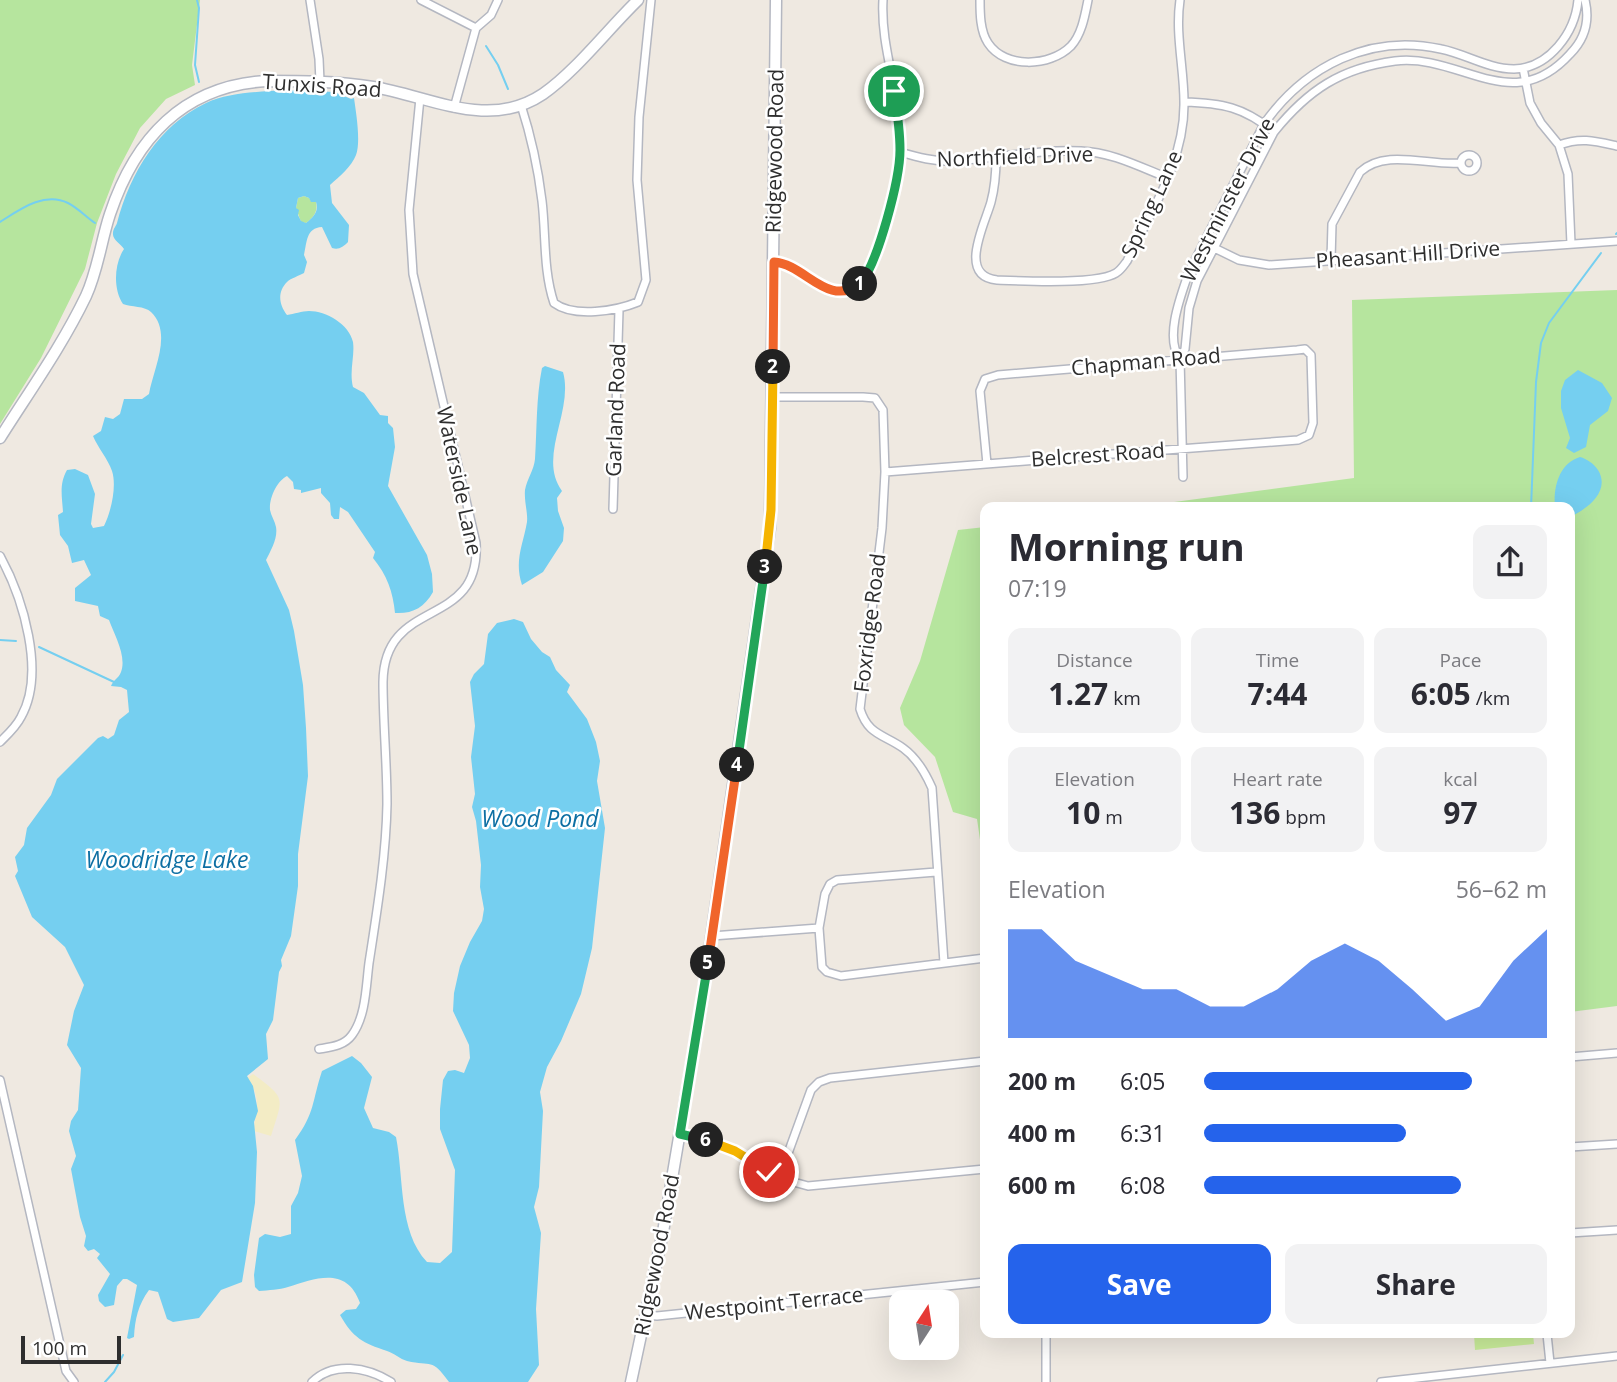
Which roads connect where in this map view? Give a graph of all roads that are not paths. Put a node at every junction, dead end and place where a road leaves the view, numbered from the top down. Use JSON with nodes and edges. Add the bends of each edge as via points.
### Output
{"nodes":[{"id":1,"x":310,"y":0,"type":"edge"},
{"id":2,"x":421,"y":0,"type":"edge"},
{"id":3,"x":498,"y":0,"type":"edge"},
{"id":4,"x":638,"y":0,"type":"edge"},
{"id":5,"x":651,"y":0,"type":"edge"},
{"id":6,"x":776,"y":0,"type":"edge"},
{"id":7,"x":883,"y":0,"type":"edge"},
{"id":8,"x":979,"y":0,"type":"edge"},
{"id":9,"x":1088,"y":0,"type":"edge"},
{"id":10,"x":1180,"y":0,"type":"edge"},
{"id":11,"x":1577,"y":0,"type":"edge"},
{"id":12,"x":1586,"y":0,"type":"edge"},
{"id":13,"x":476,"y":28,"type":"junction"},
{"id":14,"x":1523,"y":68,"type":"junction"},
{"id":15,"x":320,"y":82,"type":"junction"},
{"id":16,"x":1524,"y":82,"type":"junction"},
{"id":17,"x":419,"y":98,"type":"junction"},
{"id":18,"x":1184,"y":102,"type":"junction"},
{"id":19,"x":521,"y":105,"type":"junction"},
{"id":20,"x":454,"y":108,"type":"junction"},
{"id":21,"x":1264,"y":124,"type":"junction"},
{"id":22,"x":1274,"y":132,"type":"junction"},
{"id":23,"x":1559,"y":145,"type":"junction"},
{"id":24,"x":1617,"y":146,"type":"edge"},
{"id":25,"x":900,"y":152,"type":"junction"},
{"id":26,"x":996,"y":158,"type":"junction"},
{"id":27,"x":1460,"y":163,"type":"dead end"},
{"id":28,"x":1168,"y":177,"type":"junction"},
{"id":29,"x":1617,"y":241,"type":"edge"},
{"id":30,"x":1204,"y":243,"type":"junction"},
{"id":31,"x":1572,"y":244,"type":"junction"},
{"id":32,"x":1214,"y":249,"type":"junction"},
{"id":33,"x":1331,"y":260,"type":"junction"},
{"id":34,"x":774,"y":262,"type":"junction"},
{"id":35,"x":620,"y":310,"type":"junction"},
{"id":36,"x":1180,"y":359,"type":"junction"},
{"id":37,"x":773,"y":397,"type":"junction"},
{"id":38,"x":1310,"y":435,"type":"joint"},
{"id":39,"x":0,"y":438,"type":"edge"},
{"id":40,"x":1184,"y":448,"type":"junction"},
{"id":41,"x":987,"y":464,"type":"junction"},
{"id":42,"x":885,"y":472,"type":"junction"},
{"id":43,"x":1183,"y":477,"type":"dead end"},
{"id":44,"x":613,"y":509,"type":"dead end"},
{"id":45,"x":0,"y":556,"type":"edge"},
{"id":46,"x":0,"y":742,"type":"edge"},
{"id":47,"x":936,"y":872,"type":"junction"},
{"id":48,"x":819,"y":928,"type":"junction"},
{"id":49,"x":712,"y":936,"type":"junction"},
{"id":50,"x":980,"y":958,"type":"edge"},
{"id":51,"x":944,"y":962,"type":"junction"},
{"id":52,"x":319,"y":1049,"type":"dead end"},
{"id":53,"x":1617,"y":1054,"type":"edge"},
{"id":54,"x":1575,"y":1057,"type":"edge"},
{"id":55,"x":980,"y":1062,"type":"edge"},
{"id":56,"x":0,"y":1080,"type":"edge"},
{"id":57,"x":680,"y":1134,"type":"junction"},
{"id":58,"x":1617,"y":1144,"type":"edge"},
{"id":59,"x":1575,"y":1147,"type":"edge"},
{"id":60,"x":980,"y":1170,"type":"edge"},
{"id":61,"x":779,"y":1178,"type":"junction"},
{"id":62,"x":1617,"y":1230,"type":"edge"},
{"id":63,"x":1575,"y":1233,"type":"edge"},
{"id":64,"x":980,"y":1284,"type":"edge"},
{"id":65,"x":646,"y":1315,"type":"junction"},
{"id":66,"x":1046,"y":1338,"type":"edge"},
{"id":67,"x":1547,"y":1338,"type":"edge"},
{"id":68,"x":1617,"y":1356,"type":"edge"},
{"id":69,"x":1550,"y":1363,"type":"junction"},
{"id":70,"x":74,"y":1382,"type":"edge"},
{"id":71,"x":312,"y":1382,"type":"edge"},
{"id":72,"x":391,"y":1382,"type":"edge"},
{"id":73,"x":631,"y":1382,"type":"edge"},
{"id":74,"x":1046,"y":1382,"type":"edge"},
{"id":75,"x":1381,"y":1382,"type":"edge"}],
"edges":[{"from":1,"to":15,"type":"street"},
{"from":2,"to":13,"type":"street"},
{"from":3,"to":13,"type":"street","via":[[491,15]]},
{"from":4,"to":19,"type":"main road","name":"Tunxis Road","via":[[553,86]]},
{"from":5,"to":35,"type":"street","via":[[637,180],[646,280],[639,302]]},
{"from":6,"to":34,"type":"main road","name":"Ridgewood Road"},
{"from":7,"to":25,"type":"street","via":[[882,24]]},
{"from":8,"to":9,"type":"street","via":[[987,41],[1011,60],[1027,61],[1047,60],[1072,44]]},
{"from":10,"to":18,"type":"street","name":"Spring Lane"},
{"from":11,"to":14,"type":"street","via":[[1574,20],[1562,42]]},
{"from":12,"to":16,"type":"street","name":"Westminster Drive","via":[[1586,25],[1576,48],[1551,71]]},
{"from":13,"to":20,"type":"street"},
{"from":14,"to":16,"type":"street"},
{"from":14,"to":21,"type":"street","name":"Westminster Drive","via":[[1487,65],[1459,53],[1426,47],[1374,48],[1338,60],[1311,76],[1280,102]]},
{"from":15,"to":17,"type":"main road","name":"Tunxis Road","via":[[369,86]]},
{"from":15,"to":39,"type":"main road","name":"Tunxis Road","via":[[235,85],[193,101],[157,129],[116,198],[86,296]]},
{"from":16,"to":22,"type":"street","name":"Westminster Drive","via":[[1496,82],[1424,61],[1371,65],[1351,70],[1315,90]]},
{"from":16,"to":23,"type":"street","via":[[1533,111]]},
{"from":17,"to":20,"type":"main road","name":"Tunxis Road"},
{"from":17,"to":52,"type":"street","name":"Waterside Lane","via":[[409,210],[413,274],[477,563],[467,587],[453,602],[409,625],[387,654],[383,679],[384,850],[363,1007],[352,1036],[343,1044]]},
{"from":18,"to":21,"type":"street","via":[[1227,105]]},
{"from":18,"to":28,"type":"street","name":"Spring Lane","via":[[1179,152]]},
{"from":19,"to":20,"type":"main road","name":"Tunxis Road","via":[[487,112]]},
{"from":19,"to":35,"type":"street","via":[[542,200],[554,303],[571,311]]},
{"from":21,"to":22,"type":"street"},
{"from":21,"to":30,"type":"street","name":"Westminster Drive"},
{"from":22,"to":32,"type":"street","name":"Westminster Drive"},
{"from":23,"to":24,"type":"street","via":[[1588,139]]},
{"from":23,"to":31,"type":"street","via":[[1568,174]]},
{"from":25,"to":26,"type":"street","name":"Northfield Drive","via":[[952,161]]},
{"from":25,"to":34,"type":"street","via":[[883,233],[859,286],[828,290]]},
{"from":26,"to":28,"type":"street","name":"Northfield Drive","via":[[1083,151]]},
{"from":26,"to":28,"type":"street","name":"Spring Lane","via":[[996,181],[975,264],[981,275],[997,280],[1053,282],[1115,274],[1127,261]]},
{"from":27,"to":33,"type":"street","via":[[1390,160],[1365,168],[1332,224]]},
{"from":29,"to":31,"type":"street","name":"Pheasant Hill Drive"},
{"from":30,"to":32,"type":"street","name":"Pheasant Hill Drive"},
{"from":30,"to":36,"type":"street","name":"Westminster Drive","via":[[1184,284],[1175,321],[1174,351]]},
{"from":31,"to":33,"type":"street","name":"Pheasant Hill Drive"},
{"from":32,"to":33,"type":"street","name":"Pheasant Hill Drive","via":[[1252,264]]},
{"from":32,"to":36,"type":"street","name":"Westminster Drive","via":[[1197,281]]},
{"from":34,"to":37,"type":"main road","name":"Ridgewood Road"},
{"from":35,"to":44,"type":"street","name":"Garland Road"},
{"from":36,"to":38,"type":"street","name":"Chapman Road","via":[[1305,349],[1312,362]]},
{"from":36,"to":40,"type":"street","name":"Westminster Drive"},
{"from":36,"to":41,"type":"street","name":"Chapman Road","via":[[985,379],[980,391]]},
{"from":37,"to":42,"type":"street","name":"Foxridge Road","via":[[874,398],[883,410]]},
{"from":37,"to":49,"type":"main road","name":"Ridgewood Road","via":[[770,528]]},
{"from":38,"to":40,"type":"street","name":"Belcrest Road","via":[[1298,440]]},
{"from":40,"to":41,"type":"street","name":"Belcrest Road"},
{"from":40,"to":43,"type":"street","name":"Westminster Drive"},
{"from":41,"to":42,"type":"street","name":"Belcrest Road"},
{"from":42,"to":47,"type":"street","name":"Foxridge Road","via":[[860,709],[871,730],[903,748],[926,773],[932,788]]},
{"from":45,"to":46,"type":"street","via":[[26,624],[31,660],[26,706]]},
{"from":47,"to":48,"type":"street","via":[[837,880],[825,894]]},
{"from":47,"to":51,"type":"street","name":"Foxridge Road"},
{"from":48,"to":49,"type":"street"},
{"from":48,"to":51,"type":"street","via":[[822,967],[841,976]]},
{"from":49,"to":57,"type":"main road","name":"Ridgewood Road"},
{"from":50,"to":51,"type":"street"},
{"from":53,"to":54,"type":"street"},
{"from":55,"to":61,"type":"street","via":[[819,1082],[809,1096]]},
{"from":56,"to":70,"type":"street","via":[[66,1371]]},
{"from":57,"to":61,"type":"street","via":[[719,1143]]},
{"from":57,"to":65,"type":"main road","name":"Ridgewood Road"},
{"from":58,"to":59,"type":"street"},
{"from":60,"to":61,"type":"street","via":[[818,1186]]},
{"from":62,"to":63,"type":"street"},
{"from":64,"to":65,"type":"street","name":"Westpoint Terrace"},
{"from":65,"to":73,"type":"main road","name":"Ridgewood Road"},
{"from":66,"to":74,"type":"street"},
{"from":67,"to":69,"type":"street"},
{"from":68,"to":69,"type":"street"},
{"from":69,"to":75,"type":"street"},
{"from":71,"to":72,"type":"street","via":[[323,1372],[345,1367]]}]}
